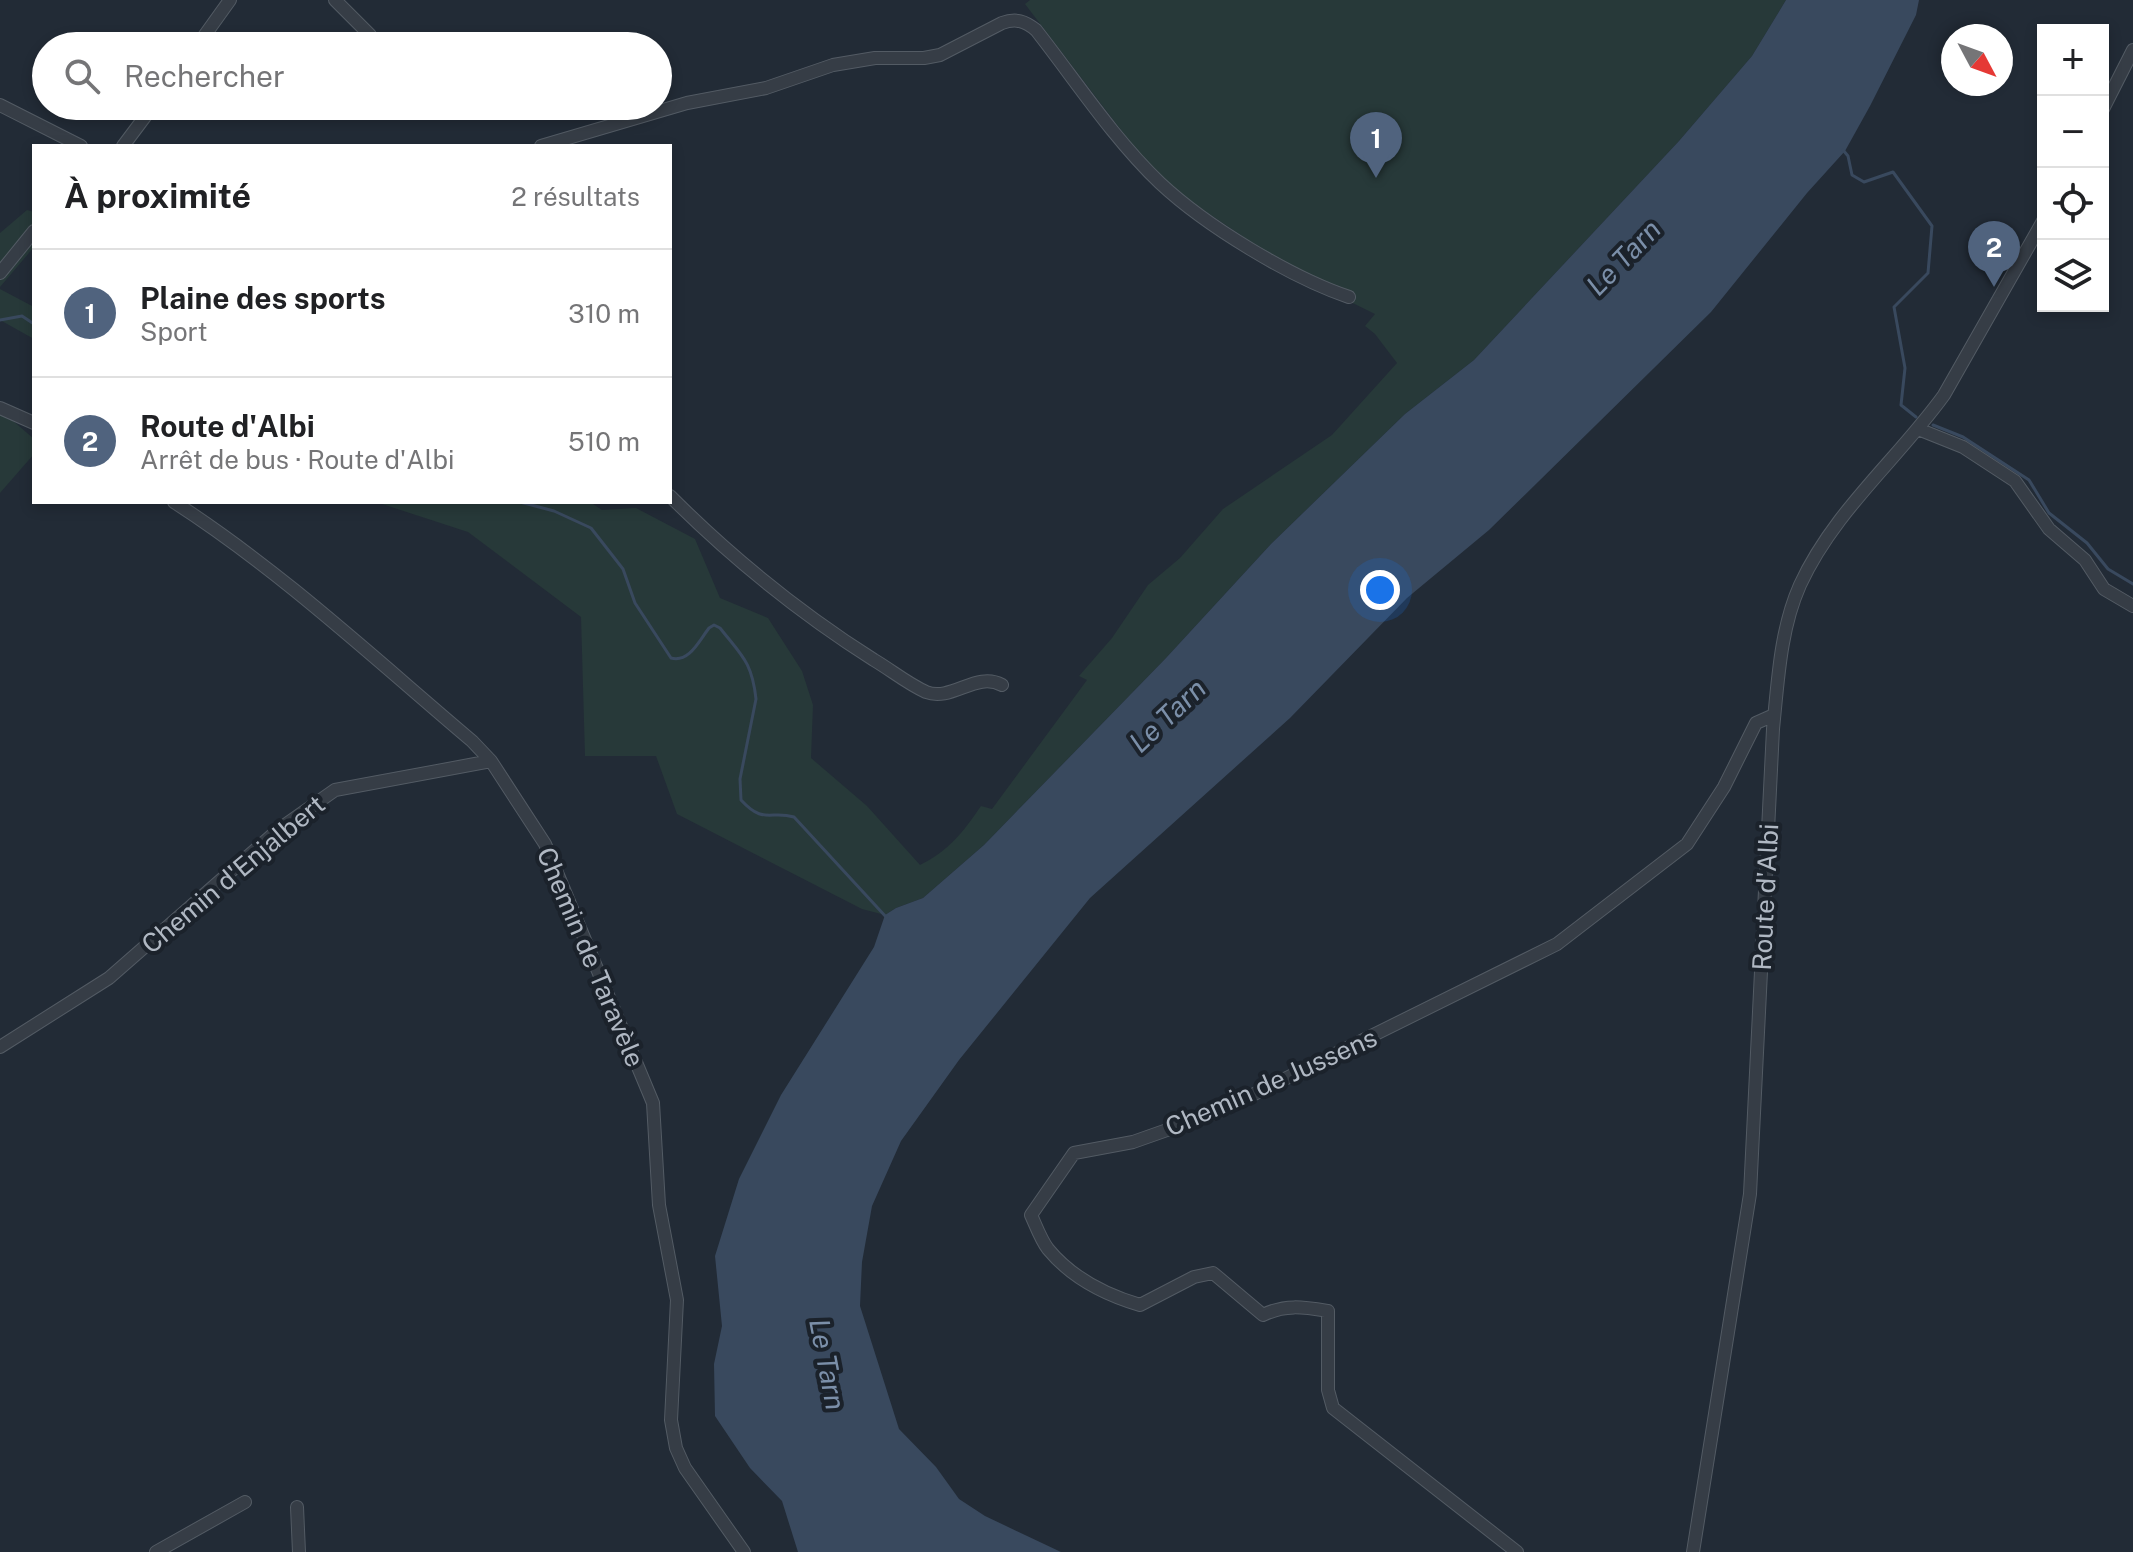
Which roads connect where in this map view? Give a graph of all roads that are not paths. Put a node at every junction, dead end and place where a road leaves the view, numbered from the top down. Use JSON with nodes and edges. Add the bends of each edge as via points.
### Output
{"nodes":[{"id":1,"x":230,"y":0,"type":"edge"},
{"id":2,"x":335,"y":0,"type":"edge"},
{"id":3,"x":207,"y":32,"type":"edge"},
{"id":4,"x":367,"y":32,"type":"edge"},
{"id":5,"x":2133,"y":50,"type":"edge"},
{"id":6,"x":2109,"y":97,"type":"edge"},
{"id":7,"x":0,"y":105,"type":"edge"},
{"id":8,"x":672,"y":107,"type":"edge"},
{"id":9,"x":142,"y":120,"type":"edge"},
{"id":10,"x":629,"y":120,"type":"edge"},
{"id":11,"x":77,"y":144,"type":"edge"},
{"id":12,"x":124,"y":144,"type":"edge"},
{"id":13,"x":548,"y":144,"type":"edge"},
{"id":14,"x":2037,"y":232,"type":"edge"},
{"id":15,"x":32,"y":233,"type":"edge"},
{"id":16,"x":0,"y":273,"type":"edge"},
{"id":17,"x":1349,"y":297,"type":"dead end"},
{"id":18,"x":0,"y":408,"type":"edge"},
{"id":19,"x":32,"y":422,"type":"edge"},
{"id":20,"x":1918,"y":429,"type":"junction"},
{"id":21,"x":672,"y":498,"type":"edge"},
{"id":22,"x":177,"y":504,"type":"edge"},
{"id":23,"x":2133,"y":606,"type":"edge"},
{"id":24,"x":1002,"y":685,"type":"dead end"},
{"id":25,"x":1774,"y":715,"type":"junction"},
{"id":26,"x":491,"y":761,"type":"junction"},
{"id":27,"x":0,"y":1047,"type":"edge"},
{"id":28,"x":245,"y":1502,"type":"dead end"},
{"id":29,"x":297,"y":1507,"type":"dead end"},
{"id":30,"x":156,"y":1552,"type":"edge"},
{"id":31,"x":299,"y":1552,"type":"edge"},
{"id":32,"x":744,"y":1552,"type":"edge"},
{"id":33,"x":1517,"y":1552,"type":"edge"},
{"id":34,"x":1693,"y":1552,"type":"edge"}],
"edges":[{"from":1,"to":3,"type":"street"},
{"from":2,"to":4,"type":"street"},
{"from":5,"to":6,"type":"street"},
{"from":7,"to":11,"type":"street"},
{"from":8,"to":17,"type":"street","via":[[766,88],[833,65],[940,55],[1011,19],[1022,21],[1036,30],[1131,152],[1175,196],[1290,272]]},
{"from":9,"to":12,"type":"street"},
{"from":10,"to":13,"type":"street"},
{"from":14,"to":20,"type":"street","name":"Route d'Albi","via":[[1956,377]]},
{"from":15,"to":16,"type":"street"},
{"from":18,"to":19,"type":"street"},
{"from":20,"to":23,"type":"street","via":[[1963,447],[2015,481],[2049,529],[2085,560],[2104,589]]},
{"from":20,"to":25,"type":"street","name":"Route d'Albi","via":[[1834,527],[1800,585],[1779,664]]},
{"from":21,"to":24,"type":"street","via":[[779,595],[921,690],[938,694],[986,680]]},
{"from":22,"to":26,"type":"street","name":"Chemin de Taravèle","via":[[288,584]]},
{"from":25,"to":33,"type":"street","name":"Chemin de Jussens","via":[[1756,723],[1687,844],[1557,944],[1218,1112],[1133,1142],[1074,1153],[1031,1215],[1046,1247],[1110,1296],[1140,1305],[1213,1273],[1263,1315],[1296,1306],[1328,1311],[1328,1390],[1333,1408]]},
{"from":25,"to":34,"type":"street","name":"Route d'Albi","via":[[1750,1194]]},
{"from":26,"to":27,"type":"street","name":"Chemin d'Enjalbert","via":[[335,790],[278,830],[109,978]]},
{"from":26,"to":32,"type":"street","name":"Chemin de Taravèle","via":[[545,844],[653,1103],[659,1205],[677,1300],[671,1420],[676,1448]]},
{"from":28,"to":30,"type":"street"},
{"from":29,"to":31,"type":"street"}]}
